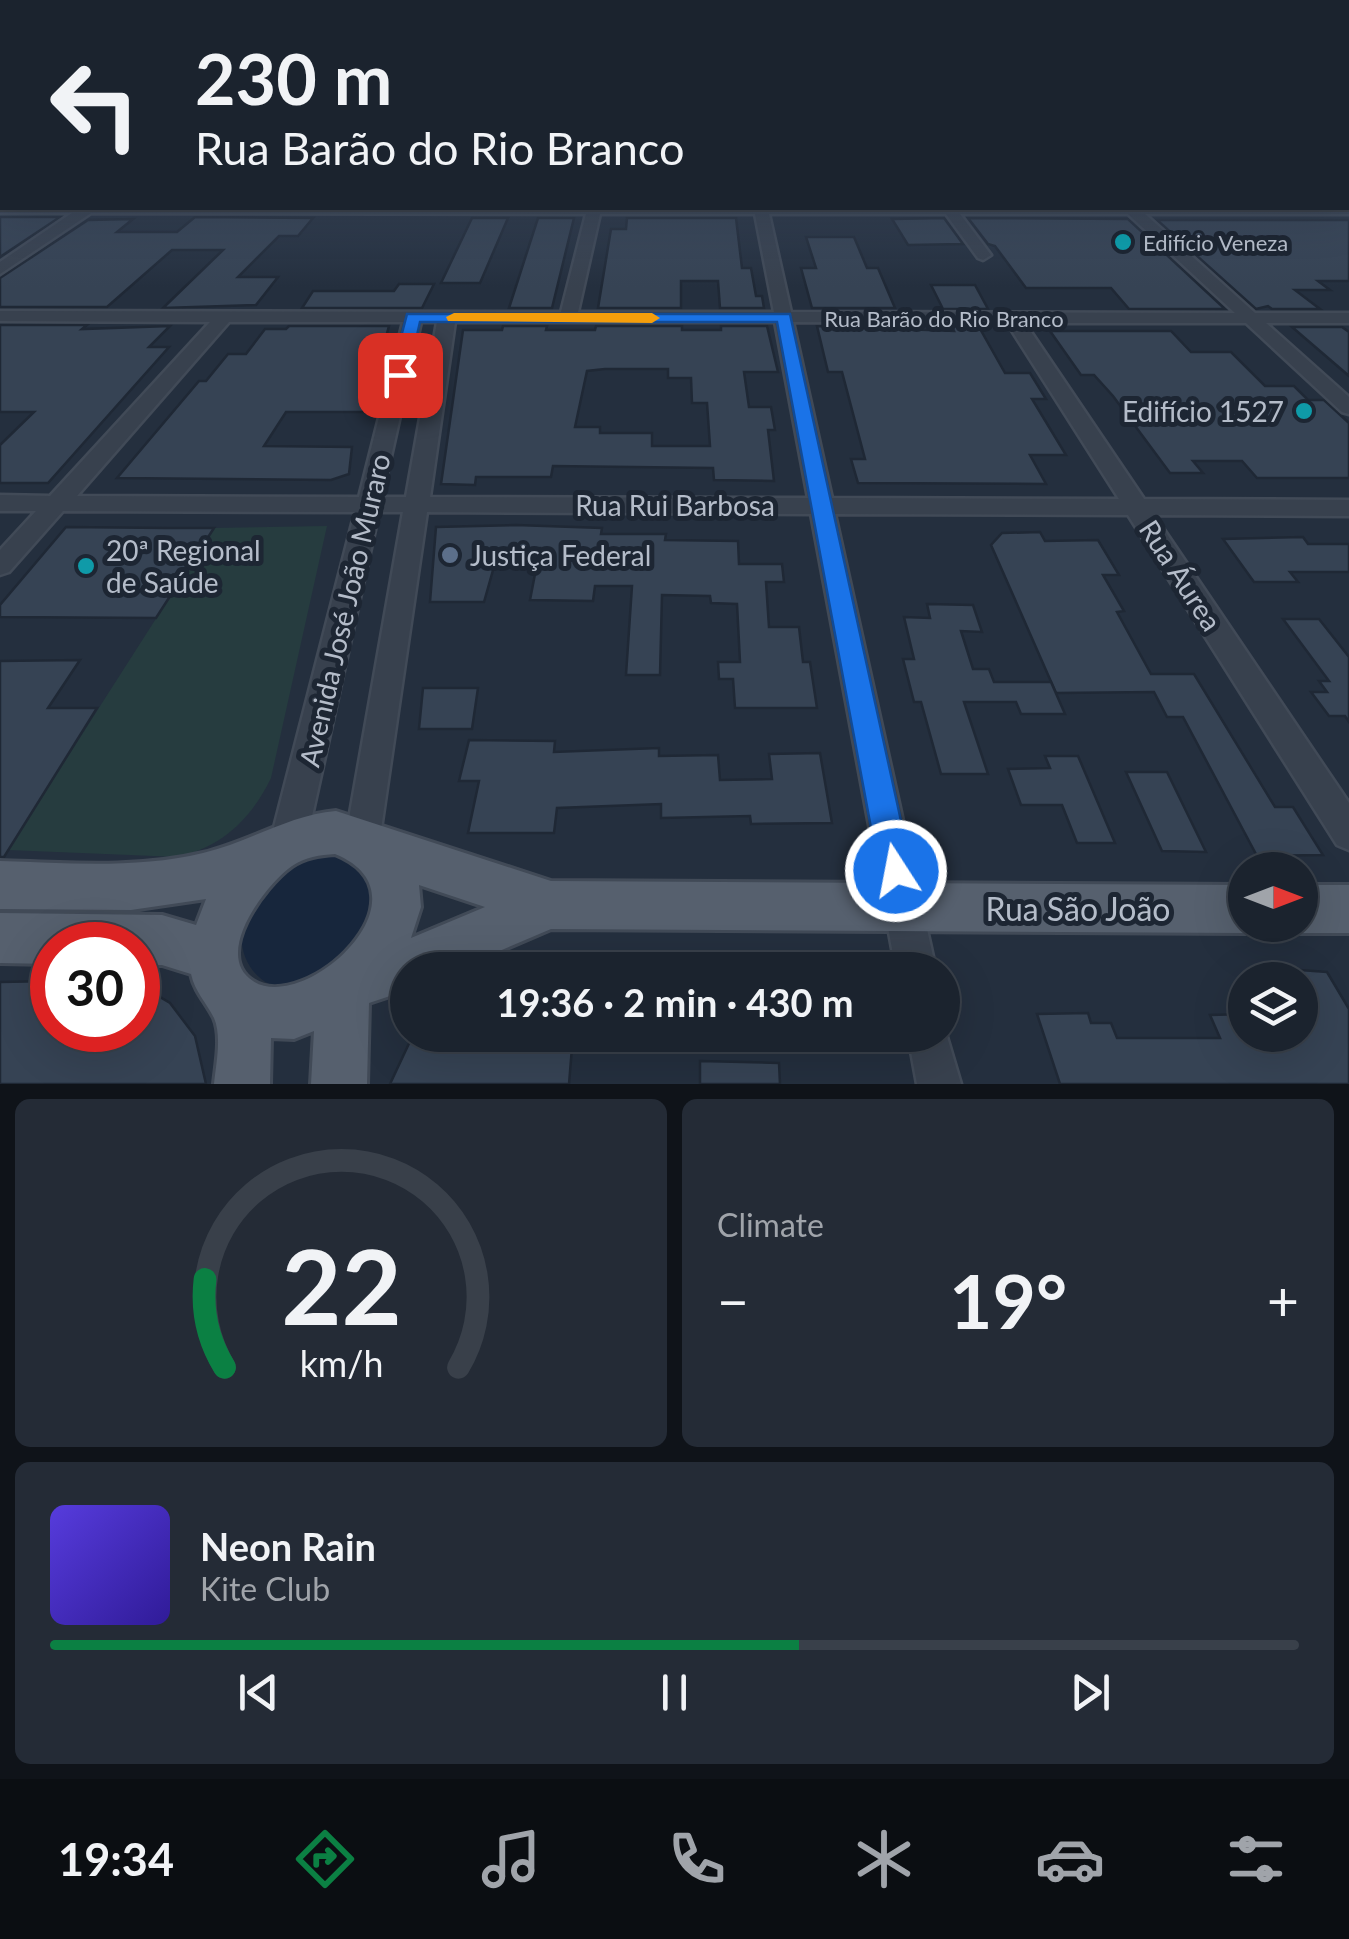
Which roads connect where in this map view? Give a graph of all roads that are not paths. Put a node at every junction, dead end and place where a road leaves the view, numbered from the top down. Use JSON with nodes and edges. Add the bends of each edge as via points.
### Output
{"nodes":[{"id":1,"x":85,"y":210,"type":"edge"},
{"id":2,"x":594,"y":210,"type":"edge"},
{"id":3,"x":762,"y":210,"type":"edge"},
{"id":4,"x":951,"y":210,"type":"edge"},
{"id":5,"x":1133,"y":210,"type":"edge"},
{"id":6,"x":982,"y":255,"type":"dead end"},
{"id":7,"x":0,"y":269,"type":"edge"},
{"id":8,"x":0,"y":316,"type":"edge"},
{"id":9,"x":447,"y":317,"type":"junction"},
{"id":10,"x":224,"y":318,"type":"junction"},
{"id":11,"x":568,"y":318,"type":"junction"},
{"id":12,"x":784,"y":318,"type":"junction"},
{"id":13,"x":1012,"y":318,"type":"junction"},
{"id":14,"x":1250,"y":318,"type":"junction"},
{"id":15,"x":1349,"y":318,"type":"edge"},
{"id":16,"x":410,"y":328,"type":"junction"},
{"id":17,"x":436,"y":385,"type":"junction"},
{"id":18,"x":1349,"y":408,"type":"edge"},
{"id":19,"x":0,"y":503,"type":"edge"},
{"id":20,"x":58,"y":503,"type":"junction"},
{"id":21,"x":369,"y":504,"type":"junction"},
{"id":22,"x":416,"y":505,"type":"junction"},
{"id":23,"x":821,"y":506,"type":"junction"},
{"id":24,"x":1137,"y":508,"type":"junction"},
{"id":25,"x":1349,"y":508,"type":"edge"},
{"id":26,"x":0,"y":566,"type":"edge"},
{"id":27,"x":1349,"y":833,"type":"edge"},
{"id":28,"x":373,"y":844,"type":"junction"},
{"id":29,"x":280,"y":848,"type":"junction"},
{"id":30,"x":0,"y":885,"type":"edge"},
{"id":31,"x":550,"y":905,"type":"junction"},
{"id":32,"x":903,"y":908,"type":"junction"},
{"id":33,"x":1228,"y":909,"type":"edge"},
{"id":34,"x":1318,"y":909,"type":"edge"},
{"id":35,"x":1349,"y":910,"type":"edge"},
{"id":36,"x":0,"y":938,"type":"edge"},
{"id":37,"x":912,"y":952,"type":"edge"},
{"id":38,"x":213,"y":955,"type":"junction"},
{"id":39,"x":347,"y":986,"type":"junction"},
{"id":40,"x":240,"y":1004,"type":"junction"},
{"id":41,"x":932,"y":1052,"type":"edge"},
{"id":42,"x":242,"y":1084,"type":"edge"},
{"id":43,"x":339,"y":1084,"type":"edge"},
{"id":44,"x":939,"y":1084,"type":"edge"}],
"edges":[{"from":1,"to":7,"type":"street"},
{"from":2,"to":11,"type":"street"},
{"from":3,"to":12,"type":"street"},
{"from":4,"to":6,"type":"street"},
{"from":5,"to":14,"type":"street"},
{"from":8,"to":10,"type":"street","name":"Rua Barão do Rio Branco"},
{"from":9,"to":11,"type":"street","name":"Rua Barão do Rio Branco"},
{"from":9,"to":16,"type":"street","name":"Rua Barão do Rio Branco"},
{"from":9,"to":17,"type":"street","name":"Avenida José João Muraro"},
{"from":10,"to":16,"type":"street","name":"Rua Barão do Rio Branco"},
{"from":10,"to":20,"type":"street"},
{"from":11,"to":12,"type":"street","name":"Rua Barão do Rio Branco"},
{"from":12,"to":13,"type":"street","name":"Rua Barão do Rio Branco"},
{"from":12,"to":23,"type":"street"},
{"from":13,"to":14,"type":"street","name":"Rua Barão do Rio Branco"},
{"from":13,"to":24,"type":"street","name":"Rua Áurea"},
{"from":14,"to":15,"type":"street","name":"Rua Barão do Rio Branco"},
{"from":14,"to":18,"type":"street"},
{"from":16,"to":17,"type":"street","via":[[433,338],[428,363]]},
{"from":16,"to":21,"type":"street","name":"Avenida José João Muraro"},
{"from":17,"to":22,"type":"street","name":"Avenida José João Muraro"},
{"from":19,"to":20,"type":"street","name":"Rua Rui Barbosa"},
{"from":20,"to":21,"type":"street","name":"Rua Rui Barbosa"},
{"from":20,"to":26,"type":"street"},
{"from":21,"to":22,"type":"street","name":"Rua Rui Barbosa"},
{"from":21,"to":29,"type":"street","name":"Avenida José João Muraro"},
{"from":22,"to":23,"type":"street","name":"Rua Rui Barbosa"},
{"from":22,"to":28,"type":"street","name":"Avenida José João Muraro"},
{"from":23,"to":24,"type":"street","name":"Rua Rui Barbosa"},
{"from":23,"to":32,"type":"street"},
{"from":24,"to":25,"type":"street","name":"Rua Rui Barbosa"},
{"from":24,"to":27,"type":"street","name":"Rua Áurea"},
{"from":28,"to":29,"type":"main road","via":[[318,833]]},
{"from":28,"to":31,"type":"main road","name":"Rua São João"},
{"from":28,"to":39,"type":"main road","via":[[395,871],[392,926],[376,956]]},
{"from":29,"to":30,"type":"main road","via":[[220,873],[175,882]]},
{"from":29,"to":38,"type":"main road","via":[[229,899]]},
{"from":31,"to":32,"type":"main road","name":"Rua São João"},
{"from":31,"to":39,"type":"main road","name":"Rua São João"},
{"from":32,"to":33,"type":"main road","name":"Rua São João"},
{"from":32,"to":37,"type":"street"},
{"from":34,"to":35,"type":"main road"},
{"from":36,"to":38,"type":"main road","via":[[162,940]]},
{"from":38,"to":40,"type":"main road","via":[[220,984]]},
{"from":39,"to":40,"type":"main road","via":[[281,1014]]},
{"from":39,"to":43,"type":"main road"},
{"from":40,"to":42,"type":"main road"},
{"from":41,"to":44,"type":"street"}]}
